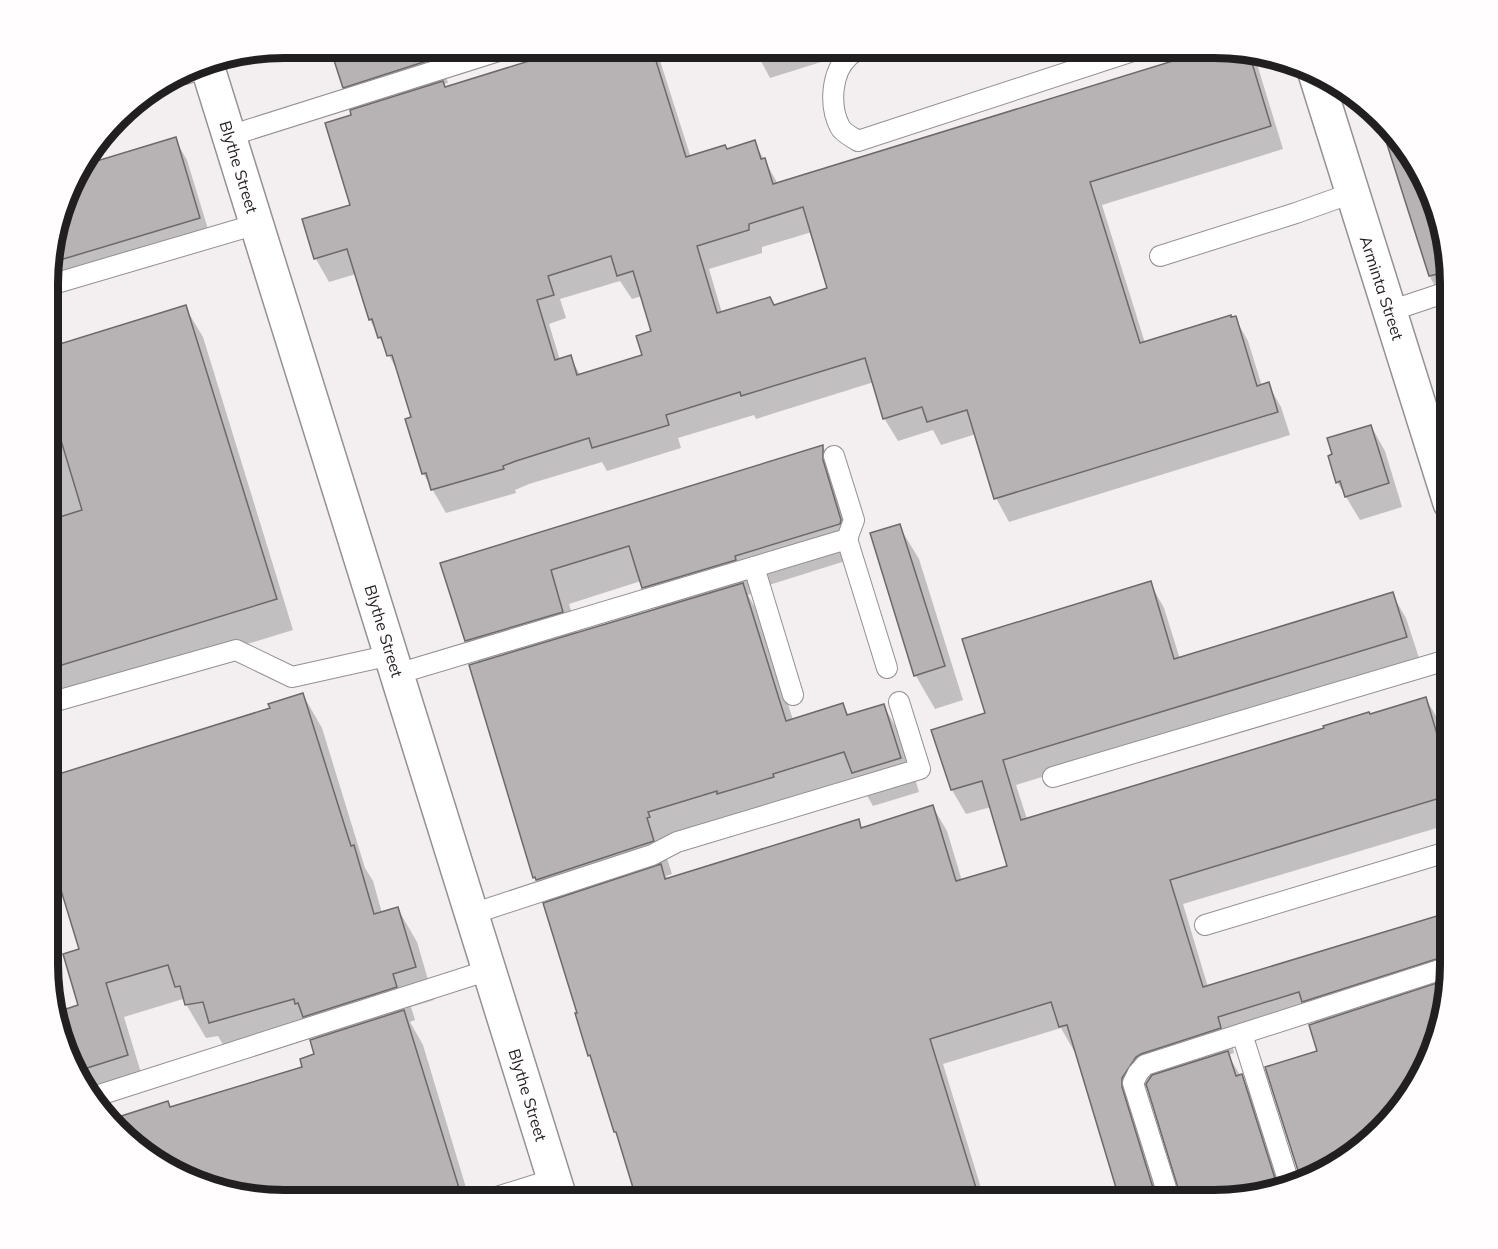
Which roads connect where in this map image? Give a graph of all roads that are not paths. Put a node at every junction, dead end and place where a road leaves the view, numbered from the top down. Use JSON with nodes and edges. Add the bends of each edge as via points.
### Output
{"nodes":[{"id":1,"x":476,"y":58,"type":"edge"},
{"id":2,"x":847,"y":58,"type":"edge"},
{"id":3,"x":1111,"y":58,"type":"edge"},
{"id":4,"x":203,"y":74,"type":"edge"},
{"id":5,"x":1319,"y":85,"type":"edge"},
{"id":6,"x":229,"y":136,"type":"junction"},
{"id":7,"x":1352,"y":193,"type":"junction"},
{"id":8,"x":257,"y":224,"type":"junction"},
{"id":9,"x":1160,"y":256,"type":"dead end"},
{"id":10,"x":58,"y":283,"type":"edge"},
{"id":11,"x":1440,"y":294,"type":"edge"},
{"id":12,"x":1390,"y":311,"type":"junction"},
{"id":13,"x":834,"y":456,"type":"dead end"},
{"id":14,"x":1440,"y":471,"type":"edge"},
{"id":15,"x":847,"y":539,"type":"junction"},
{"id":16,"x":754,"y":567,"type":"junction"},
{"id":17,"x":1440,"y":662,"type":"edge"},
{"id":18,"x":394,"y":664,"type":"junction"},
{"id":19,"x":887,"y":668,"type":"dead end"},
{"id":20,"x":793,"y":695,"type":"dead end"},
{"id":21,"x":58,"y":700,"type":"edge"},
{"id":22,"x":899,"y":702,"type":"dead end"},
{"id":23,"x":1053,"y":777,"type":"dead end"},
{"id":24,"x":1440,"y":854,"type":"edge"},
{"id":25,"x":472,"y":914,"type":"junction"},
{"id":26,"x":1205,"y":925,"type":"dead end"},
{"id":27,"x":489,"y":970,"type":"junction"},
{"id":28,"x":1440,"y":970,"type":"edge"},
{"id":29,"x":1242,"y":1034,"type":"junction"},
{"id":30,"x":100,"y":1095,"type":"edge"},
{"id":31,"x":1287,"y":1178,"type":"edge"},
{"id":32,"x":558,"y":1190,"type":"edge"},
{"id":33,"x":1167,"y":1190,"type":"edge"}],
"edges":[{"from":1,"to":6,"type":"lane"},
{"from":2,"to":3,"type":"lane","via":[[838,70],[834,109],[841,129],[858,141]]},
{"from":4,"to":6,"type":"street","name":"Blythe Street"},
{"from":5,"to":7,"type":"street","name":"Arminta Street"},
{"from":6,"to":8,"type":"street","name":"Blythe Street"},
{"from":7,"to":9,"type":"lane"},
{"from":7,"to":12,"type":"street","name":"Arminta Street"},
{"from":8,"to":10,"type":"lane"},
{"from":8,"to":18,"type":"street","name":"Blythe Street"},
{"from":11,"to":12,"type":"lane"},
{"from":12,"to":14,"type":"street","name":"Arminta Street"},
{"from":13,"to":15,"type":"lane","via":[[854,520]]},
{"from":15,"to":16,"type":"lane"},
{"from":15,"to":19,"type":"lane"},
{"from":16,"to":18,"type":"lane"},
{"from":16,"to":20,"type":"lane"},
{"from":17,"to":23,"type":"lane"},
{"from":18,"to":21,"type":"lane","via":[[292,677],[236,650]]},
{"from":18,"to":25,"type":"street","name":"Blythe Street"},
{"from":22,"to":25,"type":"lane","via":[[920,769],[677,842],[652,855]]},
{"from":24,"to":26,"type":"lane"},
{"from":25,"to":27,"type":"street","name":"Blythe Street"},
{"from":27,"to":30,"type":"lane"},
{"from":27,"to":32,"type":"street","name":"Blythe Street"},
{"from":28,"to":29,"type":"lane"},
{"from":29,"to":31,"type":"lane"},
{"from":29,"to":33,"type":"lane","via":[[1145,1065],[1138,1073],[1134,1083]]}]}
